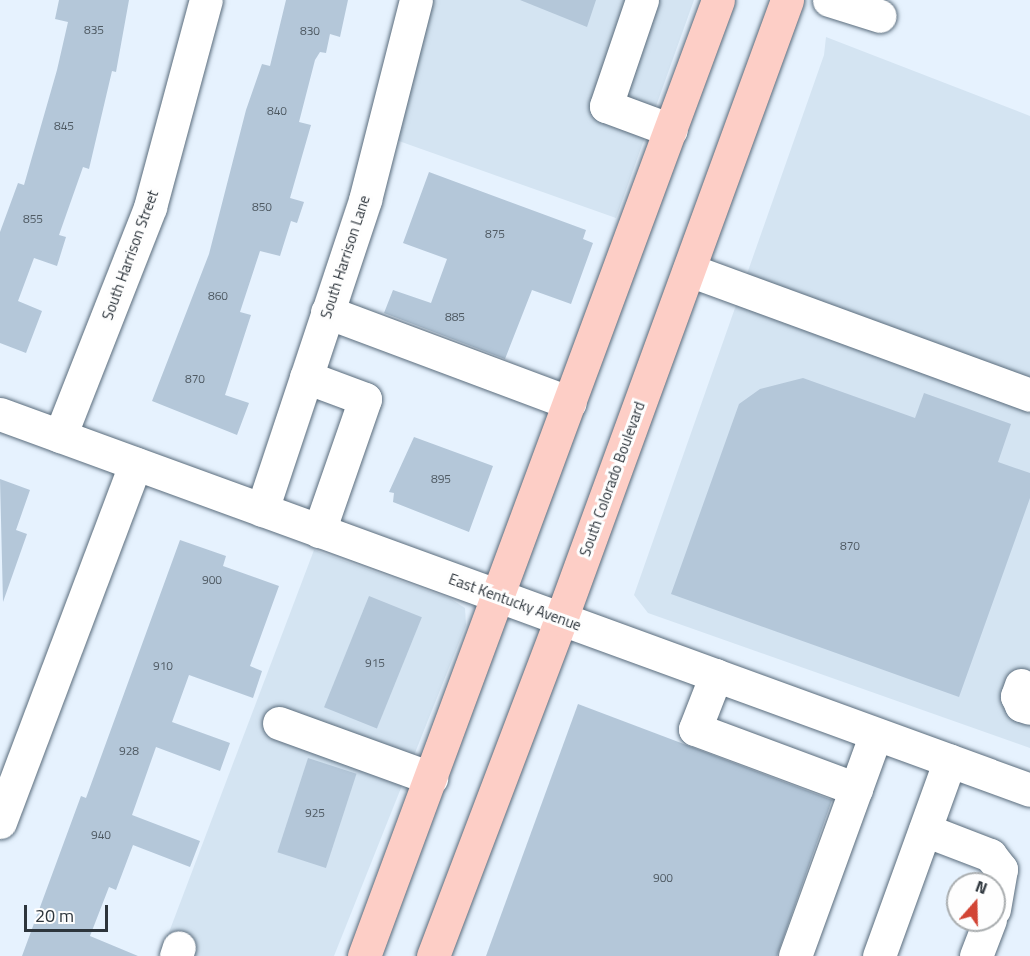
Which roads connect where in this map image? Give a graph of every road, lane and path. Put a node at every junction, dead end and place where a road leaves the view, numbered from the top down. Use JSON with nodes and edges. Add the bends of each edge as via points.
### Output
{"nodes":[{"id":1,"x":206,"y":0,"type":"edge"},
{"id":2,"x":416,"y":0,"type":"edge"},
{"id":3,"x":642,"y":0,"type":"edge"},
{"id":4,"x":718,"y":0,"type":"edge"},
{"id":5,"x":787,"y":0,"type":"edge"},
{"id":6,"x":829,"y":0,"type":"edge"},
{"id":7,"x":880,"y":16,"type":"dead end"},
{"id":8,"x":671,"y":130,"type":"junction"},
{"id":9,"x":689,"y":270,"type":"junction"},
{"id":10,"x":327,"y":312,"type":"junction"},
{"id":11,"x":306,"y":377,"type":"junction"},
{"id":12,"x":1030,"y":395,"type":"edge"},
{"id":13,"x":570,"y":403,"type":"junction"},
{"id":14,"x":0,"y":414,"type":"edge"},
{"id":15,"x":60,"y":436,"type":"junction"},
{"id":16,"x":135,"y":464,"type":"junction"},
{"id":17,"x":262,"y":510,"type":"junction"},
{"id":18,"x":319,"y":531,"type":"junction"},
{"id":19,"x":499,"y":595,"type":"junction"},
{"id":20,"x":561,"y":619,"type":"junction"},
{"id":21,"x":716,"y":675,"type":"junction"},
{"id":22,"x":279,"y":723,"type":"dead end"},
{"id":23,"x":876,"y":734,"type":"junction"},
{"id":24,"x":950,"y":760,"type":"junction"},
{"id":25,"x":431,"y":778,"type":"junction"},
{"id":26,"x":856,"y":789,"type":"junction"},
{"id":27,"x":1030,"y":790,"type":"edge"},
{"id":28,"x":0,"y":822,"type":"edge"},
{"id":29,"x":925,"y":830,"type":"junction"},
{"id":30,"x":1000,"y":872,"type":"edge"},
{"id":31,"x":985,"y":932,"type":"edge"},
{"id":32,"x":364,"y":956,"type":"edge"},
{"id":33,"x":433,"y":956,"type":"edge"},
{"id":34,"x":795,"y":956,"type":"edge"},
{"id":35,"x":879,"y":956,"type":"edge"},
{"id":36,"x":976,"y":956,"type":"edge"}],
"edges":[{"from":1,"to":15,"type":"street","name":"South Harrison Street","via":[[150,207]]},
{"from":2,"to":10,"type":"street","name":"South Harrison Lane","via":[[365,200]]},
{"from":3,"to":8,"type":"street","via":[[606,106]]},
{"from":4,"to":8,"type":"main road"},
{"from":5,"to":9,"type":"main road","name":"South Colorado Boulevard"},
{"from":6,"to":7,"type":"street"},
{"from":8,"to":13,"type":"main road"},
{"from":9,"to":12,"type":"street"},
{"from":9,"to":20,"type":"main road","name":"South Colorado Boulevard"},
{"from":10,"to":11,"type":"street","name":"South Harrison Lane"},
{"from":10,"to":13,"type":"street"},
{"from":11,"to":17,"type":"street","name":"South Harrison Lane"},
{"from":11,"to":18,"type":"street","via":[[365,399]]},
{"from":13,"to":19,"type":"main road"},
{"from":14,"to":15,"type":"street","name":"East Kentucky Avenue"},
{"from":15,"to":16,"type":"street","name":"East Kentucky Avenue"},
{"from":16,"to":17,"type":"street","name":"East Kentucky Avenue"},
{"from":16,"to":28,"type":"street"},
{"from":17,"to":18,"type":"street","name":"East Kentucky Avenue"},
{"from":18,"to":19,"type":"street","name":"East Kentucky Avenue"},
{"from":19,"to":20,"type":"street","name":"East Kentucky Avenue"},
{"from":19,"to":25,"type":"main road"},
{"from":20,"to":21,"type":"street","name":"East Kentucky Avenue"},
{"from":20,"to":33,"type":"main road","name":"South Colorado Boulevard"},
{"from":21,"to":23,"type":"street","name":"East Kentucky Avenue"},
{"from":21,"to":26,"type":"street","via":[[695,729]]},
{"from":22,"to":25,"type":"street"},
{"from":23,"to":24,"type":"street","name":"East Kentucky Avenue"},
{"from":23,"to":26,"type":"street"},
{"from":24,"to":27,"type":"street","name":"East Kentucky Avenue"},
{"from":24,"to":29,"type":"street"},
{"from":25,"to":32,"type":"main road"},
{"from":26,"to":34,"type":"street"},
{"from":29,"to":30,"type":"street","via":[[990,855]]},
{"from":29,"to":35,"type":"street"},
{"from":31,"to":36,"type":"street"}]}
